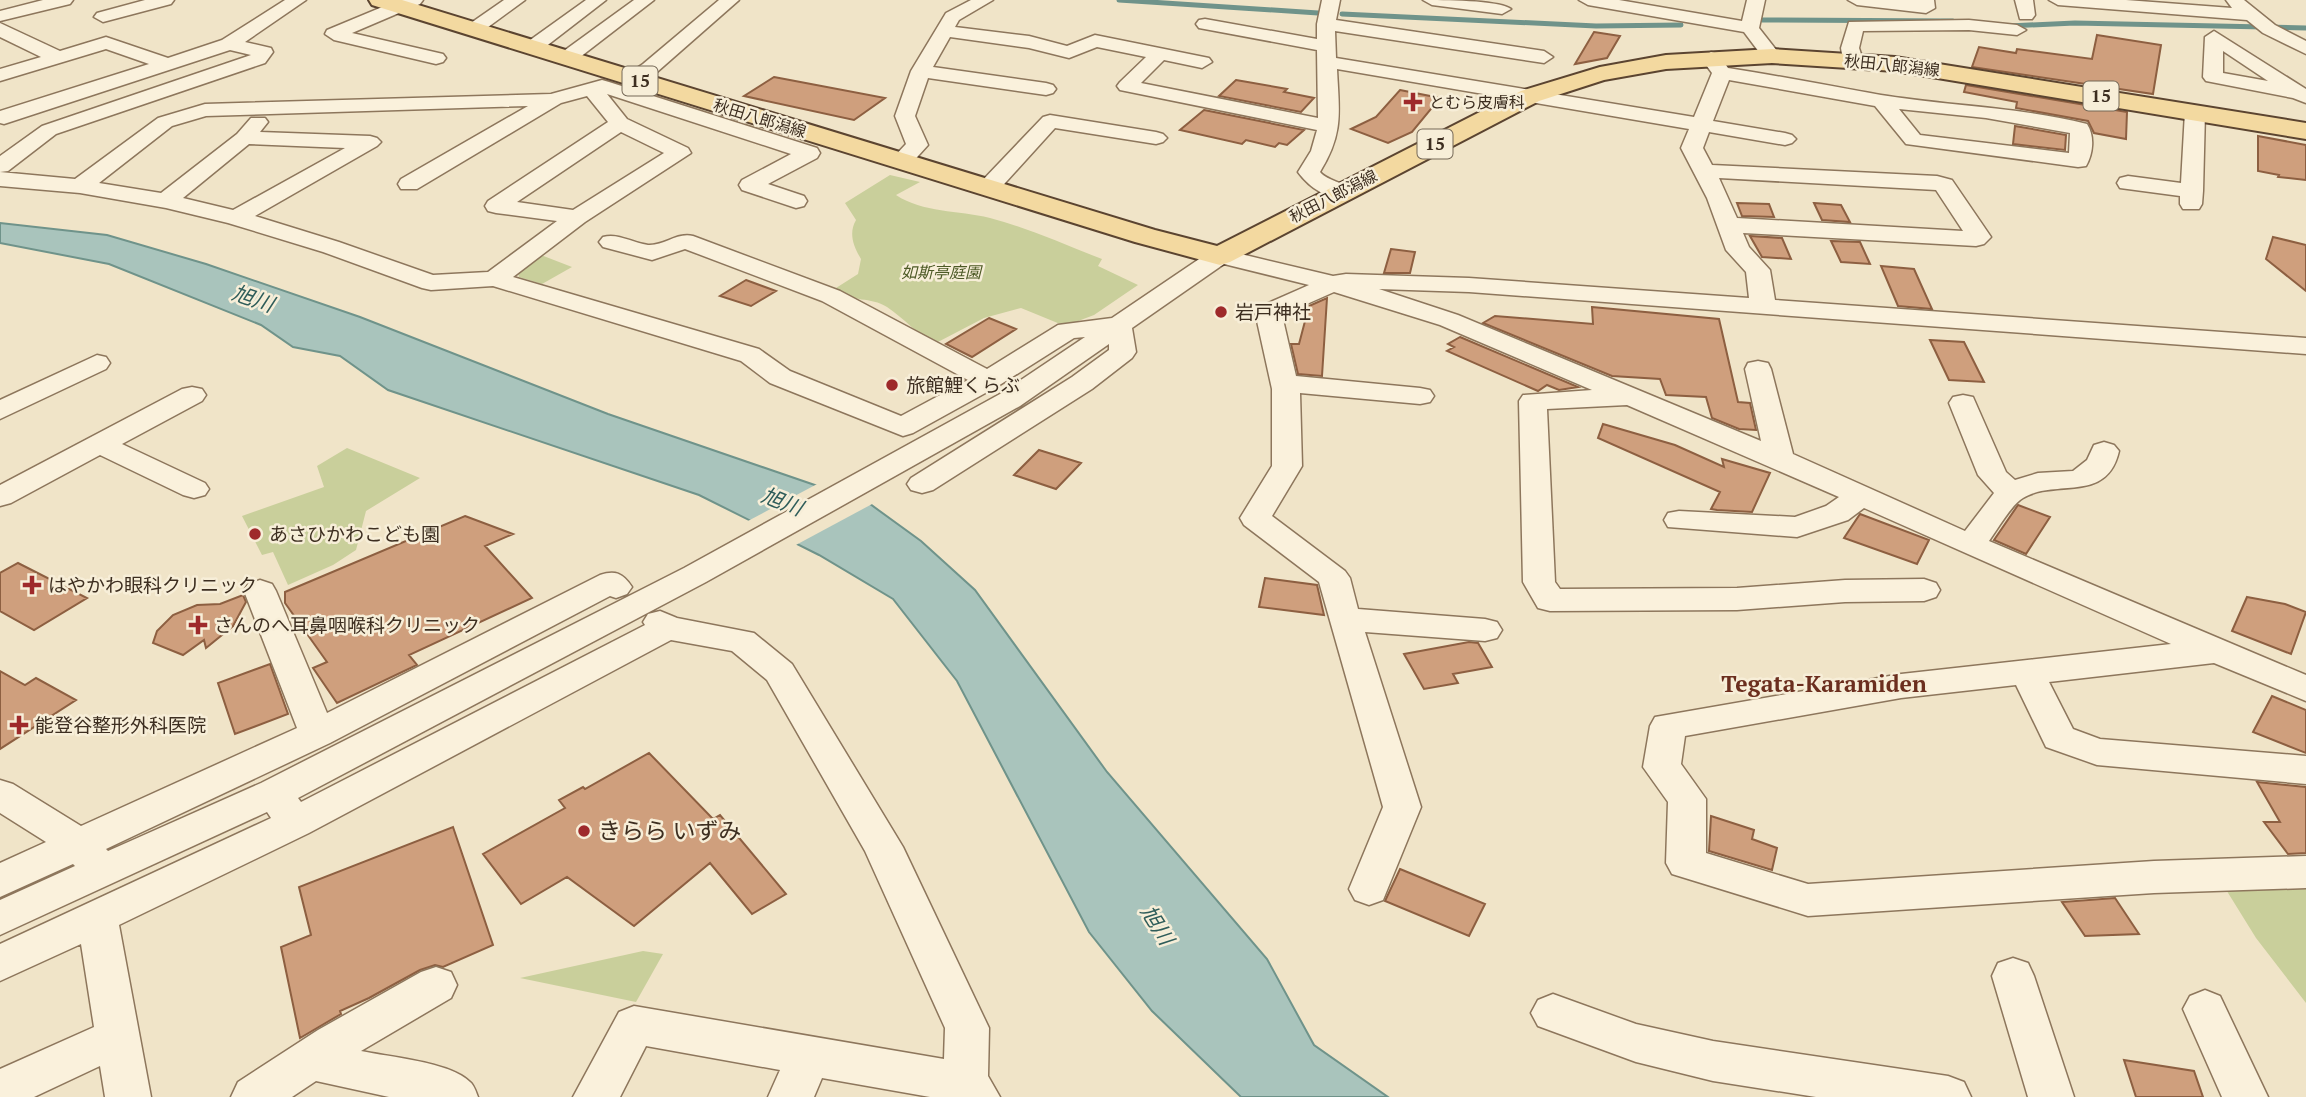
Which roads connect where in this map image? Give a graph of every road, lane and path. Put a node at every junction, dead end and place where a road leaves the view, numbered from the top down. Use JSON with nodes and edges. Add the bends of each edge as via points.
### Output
{"nodes":[{"id":1,"x":165,"y":0,"type":"edge"},
{"id":2,"x":297,"y":0,"type":"edge"},
{"id":3,"x":380,"y":0,"type":"edge"},
{"id":4,"x":516,"y":0,"type":"edge"},
{"id":5,"x":597,"y":0,"type":"edge"},
{"id":6,"x":645,"y":0,"type":"edge"},
{"id":7,"x":730,"y":0,"type":"edge"},
{"id":8,"x":984,"y":0,"type":"edge"},
{"id":9,"x":1331,"y":0,"type":"edge"},
{"id":10,"x":1432,"y":0,"type":"edge"},
{"id":11,"x":1588,"y":0,"type":"edge"},
{"id":12,"x":1756,"y":0,"type":"edge"},
{"id":13,"x":1857,"y":0,"type":"edge"},
{"id":14,"x":2058,"y":0,"type":"edge"},
{"id":15,"x":2233,"y":0,"type":"edge"},
{"id":16,"x":58,"y":1,"type":"edge"},
{"id":17,"x":2129,"y":3,"type":"edge"},
{"id":18,"x":409,"y":4,"type":"edge"},
{"id":19,"x":1502,"y":9,"type":"dead end"},
{"id":20,"x":1924,"y":9,"type":"edge"},
{"id":21,"x":2022,"y":15,"type":"edge"},
{"id":22,"x":0,"y":16,"type":"edge"},
{"id":23,"x":103,"y":18,"type":"dead end"},
{"id":24,"x":2261,"y":23,"type":"junction"},
{"id":25,"x":1205,"y":24,"type":"dead end"},
{"id":26,"x":1326,"y":24,"type":"junction"},
{"id":27,"x":0,"y":28,"type":"edge"},
{"id":28,"x":1750,"y":28,"type":"junction"},
{"id":29,"x":474,"y":29,"type":"junction"},
{"id":30,"x":944,"y":31,"type":"junction"},
{"id":31,"x":229,"y":44,"type":"junction"},
{"id":32,"x":533,"y":47,"type":"junction"},
{"id":33,"x":2306,"y":48,"type":"edge"},
{"id":34,"x":1160,"y":54,"type":"junction"},
{"id":35,"x":1327,"y":54,"type":"junction"},
{"id":36,"x":58,"y":57,"type":"junction"},
{"id":37,"x":568,"y":57,"type":"junction"},
{"id":38,"x":1544,"y":57,"type":"dead end"},
{"id":39,"x":1772,"y":57,"type":"junction"},
{"id":40,"x":436,"y":58,"type":"dead end"},
{"id":41,"x":1853,"y":60,"type":"junction"},
{"id":42,"x":1202,"y":62,"type":"dead end"},
{"id":43,"x":167,"y":64,"type":"junction"},
{"id":44,"x":1716,"y":65,"type":"junction"},
{"id":45,"x":921,"y":71,"type":"junction"},
{"id":46,"x":0,"y":75,"type":"edge"},
{"id":47,"x":632,"y":78,"type":"junction"},
{"id":48,"x":592,"y":89,"type":"junction"},
{"id":49,"x":1046,"y":89,"type":"dead end"},
{"id":50,"x":1530,"y":96,"type":"junction"},
{"id":51,"x":691,"y":97,"type":"junction"},
{"id":52,"x":554,"y":99,"type":"junction"},
{"id":53,"x":1882,"y":101,"type":"junction"},
{"id":54,"x":667,"y":107,"type":"junction"},
{"id":55,"x":271,"y":108,"type":"junction"},
{"id":56,"x":2195,"y":112,"type":"junction"},
{"id":57,"x":0,"y":117,"type":"edge"},
{"id":58,"x":620,"y":123,"type":"junction"},
{"id":59,"x":1700,"y":125,"type":"junction"},
{"id":60,"x":1329,"y":127,"type":"junction"},
{"id":61,"x":49,"y":130,"type":"junction"},
{"id":62,"x":2306,"y":131,"type":"edge"},
{"id":63,"x":0,"y":134,"type":"edge"},
{"id":64,"x":244,"y":138,"type":"junction"},
{"id":65,"x":1156,"y":138,"type":"dead end"},
{"id":66,"x":1785,"y":139,"type":"dead end"},
{"id":67,"x":901,"y":161,"type":"junction"},
{"id":68,"x":0,"y":166,"type":"edge"},
{"id":69,"x":1703,"y":171,"type":"junction"},
{"id":70,"x":0,"y":179,"type":"edge"},
{"id":71,"x":2128,"y":183,"type":"dead end"},
{"id":72,"x":409,"y":184,"type":"dead end"},
{"id":73,"x":80,"y":186,"type":"junction"},
{"id":74,"x":988,"y":188,"type":"junction"},
{"id":75,"x":1340,"y":192,"type":"junction"},
{"id":76,"x":166,"y":201,"type":"junction"},
{"id":77,"x":796,"y":201,"type":"dead end"},
{"id":78,"x":577,"y":217,"type":"junction"},
{"id":79,"x":236,"y":218,"type":"junction"},
{"id":80,"x":1729,"y":225,"type":"junction"},
{"id":81,"x":611,"y":243,"type":"dead end"},
{"id":82,"x":1220,"y":256,"type":"junction"},
{"id":83,"x":494,"y":279,"type":"junction"},
{"id":84,"x":1333,"y":283,"type":"junction"},
{"id":85,"x":1763,"y":307,"type":"junction"},
{"id":86,"x":1119,"y":325,"type":"junction"},
{"id":87,"x":2306,"y":346,"type":"edge"},
{"id":88,"x":97,"y":363,"type":"dead end"},
{"id":89,"x":1758,"y":369,"type":"dead end"},
{"id":90,"x":988,"y":380,"type":"junction"},
{"id":91,"x":1285,"y":383,"type":"junction"},
{"id":92,"x":192,"y":395,"type":"dead end"},
{"id":93,"x":1420,"y":396,"type":"dead end"},
{"id":94,"x":1633,"y":397,"type":"junction"},
{"id":95,"x":1963,"y":403,"type":"dead end"},
{"id":96,"x":0,"y":411,"type":"edge"},
{"id":97,"x":100,"y":444,"type":"junction"},
{"id":98,"x":2104,"y":451,"type":"dead end"},
{"id":99,"x":1780,"y":459,"type":"junction"},
{"id":100,"x":922,"y":484,"type":"dead end"},
{"id":101,"x":194,"y":489,"type":"dead end"},
{"id":102,"x":2010,"y":492,"type":"junction"},
{"id":103,"x":1861,"y":496,"type":"junction"},
{"id":104,"x":0,"y":497,"type":"edge"},
{"id":105,"x":1679,"y":520,"type":"dead end"},
{"id":106,"x":1970,"y":545,"type":"junction"},
{"id":107,"x":616,"y":587,"type":"dead end"},
{"id":108,"x":1924,"y":590,"type":"dead end"},
{"id":109,"x":260,"y":591,"type":"dead end"},
{"id":110,"x":1344,"y":619,"type":"junction"},
{"id":111,"x":1485,"y":630,"type":"dead end"},
{"id":112,"x":2219,"y":651,"type":"junction"},
{"id":113,"x":2027,"y":672,"type":"junction"},
{"id":114,"x":2306,"y":689,"type":"edge"},
{"id":115,"x":317,"y":734,"type":"junction"},
{"id":116,"x":2306,"y":770,"type":"edge"},
{"id":117,"x":0,"y":794,"type":"edge"},
{"id":118,"x":284,"y":808,"type":"junction"},
{"id":119,"x":91,"y":858,"type":"junction"},
{"id":120,"x":2306,"y":872,"type":"edge"},
{"id":121,"x":0,"y":881,"type":"edge"},
{"id":122,"x":1369,"y":889,"type":"dead end"},
{"id":123,"x":0,"y":918,"type":"edge"},
{"id":124,"x":97,"y":919,"type":"junction"},
{"id":125,"x":0,"y":963,"type":"edge"},
{"id":126,"x":2013,"y":976,"type":"dead end"},
{"id":127,"x":436,"y":985,"type":"dead end"},
{"id":128,"x":2205,"y":1009,"type":"dead end"},
{"id":129,"x":1553,"y":1013,"type":"dead end"},
{"id":130,"x":116,"y":1038,"type":"junction"},
{"id":131,"x":808,"y":1056,"type":"junction"},
{"id":132,"x":311,"y":1060,"type":"junction"},
{"id":133,"x":0,"y":1091,"type":"edge"},
{"id":134,"x":967,"y":1093,"type":"edge"},
{"id":135,"x":128,"y":1097,"type":"edge"},
{"id":136,"x":254,"y":1097,"type":"edge"},
{"id":137,"x":454,"y":1097,"type":"edge"},
{"id":138,"x":596,"y":1097,"type":"edge"},
{"id":139,"x":791,"y":1097,"type":"edge"},
{"id":140,"x":1948,"y":1097,"type":"edge"},
{"id":141,"x":2051,"y":1097,"type":"edge"},
{"id":142,"x":2245,"y":1097,"type":"edge"}],
"edges":[{"from":1,"to":23,"type":"street"},
{"from":2,"to":31,"type":"street"},
{"from":3,"to":18,"type":"main road","name":"秋田八郎潟線","number":"15"},
{"from":4,"to":29,"type":"street"},
{"from":5,"to":32,"type":"street"},
{"from":6,"to":37,"type":"street"},
{"from":7,"to":47,"type":"street"},
{"from":8,"to":30,"type":"street","via":[[952,17]]},
{"from":9,"to":26,"type":"street"},
{"from":10,"to":19,"type":"street"},
{"from":11,"to":28,"type":"street"},
{"from":12,"to":28,"type":"street"},
{"from":13,"to":20,"type":"street"},
{"from":14,"to":17,"type":"street"},
{"from":15,"to":24,"type":"street"},
{"from":16,"to":22,"type":"street"},
{"from":17,"to":24,"type":"street"},
{"from":18,"to":29,"type":"main road","name":"秋田八郎潟線","number":"15"},
{"from":18,"to":40,"type":"street","via":[[334,34]]},
{"from":21,"to":41,"type":"street","via":[[1957,24],[1855,26],[1850,48]]},
{"from":24,"to":33,"type":"street"},
{"from":25,"to":35,"type":"street"},
{"from":26,"to":35,"type":"street"},
{"from":26,"to":38,"type":"street"},
{"from":27,"to":36,"type":"street"},
{"from":28,"to":39,"type":"street"},
{"from":29,"to":32,"type":"main road","name":"秋田八郎潟線","number":"15"},
{"from":30,"to":34,"type":"street","via":[[1069,52],[1095,41]]},
{"from":30,"to":45,"type":"street"},
{"from":31,"to":43,"type":"street"},
{"from":31,"to":61,"type":"street","via":[[264,52],[258,59]]},
{"from":32,"to":37,"type":"main road","name":"秋田八郎潟線","number":"15"},
{"from":34,"to":42,"type":"street"},
{"from":34,"to":60,"type":"street","via":[[1127,86]]},
{"from":35,"to":50,"type":"street"},
{"from":35,"to":60,"type":"street"},
{"from":36,"to":43,"type":"street","via":[[106,43]]},
{"from":36,"to":46,"type":"street"},
{"from":37,"to":47,"type":"main road","name":"秋田八郎潟線","number":"15"},
{"from":39,"to":41,"type":"main road","name":"秋田八郎潟線","number":"15"},
{"from":39,"to":44,"type":"main road","name":"秋田八郎潟線","number":"15"},
{"from":41,"to":56,"type":"main road","name":"秋田八郎潟線","number":"15","via":[[1936,68]]},
{"from":43,"to":57,"type":"street"},
{"from":44,"to":50,"type":"main road","name":"秋田八郎潟線","number":"15","via":[[1621,69]]},
{"from":44,"to":53,"type":"street"},
{"from":44,"to":59,"type":"street"},
{"from":45,"to":49,"type":"street"},
{"from":45,"to":67,"type":"street","via":[[905,116],[917,145]]},
{"from":47,"to":51,"type":"main road","name":"秋田八郎潟線","number":"15"},
{"from":48,"to":52,"type":"street"},
{"from":48,"to":54,"type":"street","via":[[602,86]]},
{"from":48,"to":58,"type":"street"},
{"from":50,"to":59,"type":"street"},
{"from":50,"to":75,"type":"main road","name":"秋田八郎潟線","number":"15"},
{"from":51,"to":54,"type":"street"},
{"from":51,"to":67,"type":"main road","name":"秋田八郎潟線","number":"15"},
{"from":52,"to":55,"type":"street"},
{"from":52,"to":72,"type":"street"},
{"from":53,"to":53,"type":"street","via":[[2080,128],[2078,161],[1913,140]]},
{"from":54,"to":77,"type":"street","via":[[809,153],[750,185]]},
{"from":55,"to":64,"type":"street"},
{"from":55,"to":73,"type":"street","via":[[205,110],[164,122]]},
{"from":56,"to":62,"type":"main road","name":"秋田八郎潟線","number":"15"},
{"from":56,"to":71,"type":"street","via":[[2192,197]]},
{"from":58,"to":78,"type":"street","via":[[680,153]]},
{"from":58,"to":78,"type":"street","via":[[496,206]]},
{"from":59,"to":66,"type":"street"},
{"from":59,"to":69,"type":"street","via":[[1692,148]]},
{"from":60,"to":75,"type":"street","via":[[1309,172],[1316,181]]},
{"from":61,"to":63,"type":"street"},
{"from":61,"to":68,"type":"street"},
{"from":64,"to":76,"type":"street"},
{"from":64,"to":79,"type":"street","via":[[370,142]]},
{"from":65,"to":74,"type":"street","via":[[1050,121]]},
{"from":67,"to":74,"type":"main road","name":"秋田八郎潟線","number":"15"},
{"from":69,"to":80,"type":"street"},
{"from":69,"to":80,"type":"street","via":[[1937,183],[1944,185],[1979,237]]},
{"from":70,"to":73,"type":"street"},
{"from":73,"to":76,"type":"street"},
{"from":74,"to":82,"type":"main road","name":"秋田八郎潟線","number":"15"},
{"from":75,"to":82,"type":"main road","name":"秋田八郎潟線","number":"15"},
{"from":76,"to":79,"type":"street"},
{"from":78,"to":83,"type":"street"},
{"from":79,"to":83,"type":"street","via":[[430,283]]},
{"from":80,"to":85,"type":"street","via":[[1738,250],[1758,270]]},
{"from":81,"to":90,"type":"street","via":[[652,253],[685,241],[831,296]]},
{"from":82,"to":84,"type":"street"},
{"from":82,"to":86,"type":"street"},
{"from":83,"to":90,"type":"street","via":[[750,355],[780,377],[903,427]]},
{"from":84,"to":85,"type":"street","via":[[1469,285]]},
{"from":84,"to":91,"type":"street","via":[[1269,312]]},
{"from":84,"to":94,"type":"street","via":[[1449,320]]},
{"from":85,"to":87,"type":"street"},
{"from":86,"to":90,"type":"street","via":[[1068,331]]},
{"from":86,"to":100,"type":"street","via":[[1124,352],[1083,383]]},
{"from":86,"to":118,"type":"street","via":[[1010,400]]},
{"from":88,"to":96,"type":"street"},
{"from":89,"to":99,"type":"street"},
{"from":91,"to":93,"type":"street"},
{"from":91,"to":110,"type":"street","via":[[1287,466],[1255,518],[1334,578]]},
{"from":92,"to":97,"type":"street"},
{"from":94,"to":99,"type":"street"},
{"from":94,"to":108,"type":"street","via":[[1533,401],[1539,582],[1550,600],[1737,599]]},
{"from":95,"to":102,"type":"street","via":[[1993,475]]},
{"from":97,"to":101,"type":"street"},
{"from":97,"to":104,"type":"street"},
{"from":98,"to":102,"type":"street","via":[[2101,464],[2081,479],[2038,482]]},
{"from":99,"to":103,"type":"street"},
{"from":102,"to":106,"type":"street"},
{"from":103,"to":105,"type":"street","via":[[1836,513],[1797,527]]},
{"from":103,"to":106,"type":"street"},
{"from":106,"to":112,"type":"street"},
{"from":107,"to":115,"type":"street","via":[[611,582]]},
{"from":109,"to":115,"type":"street"},
{"from":110,"to":111,"type":"street"},
{"from":110,"to":122,"type":"street","via":[[1402,807]]},
{"from":112,"to":113,"type":"street"},
{"from":112,"to":114,"type":"street"},
{"from":113,"to":116,"type":"street","via":[[2059,738],[2097,752]]},
{"from":113,"to":120,"type":"street","via":[[1901,685],[1668,726],[1662,767],[1687,799],[1686,863],[1808,900],[2154,877]]},
{"from":115,"to":119,"type":"street"},
{"from":117,"to":119,"type":"street"},
{"from":118,"to":119,"type":"street"},
{"from":118,"to":124,"type":"street"},
{"from":118,"to":134,"type":"street","via":[[663,625],[742,641],[780,672],[883,847],[967,1028]]},
{"from":119,"to":121,"type":"street"},
{"from":119,"to":123,"type":"street"},
{"from":124,"to":125,"type":"street"},
{"from":124,"to":130,"type":"street"},
{"from":126,"to":141,"type":"street"},
{"from":127,"to":132,"type":"street"},
{"from":128,"to":142,"type":"street"},
{"from":129,"to":140,"type":"street","via":[[1636,1043],[1713,1061]]},
{"from":130,"to":133,"type":"street"},
{"from":130,"to":135,"type":"street"},
{"from":131,"to":134,"type":"street"},
{"from":131,"to":138,"type":"street","via":[[634,1025]]},
{"from":131,"to":139,"type":"street"},
{"from":132,"to":136,"type":"street"},
{"from":132,"to":137,"type":"street","via":[[441,1088]]}]}
